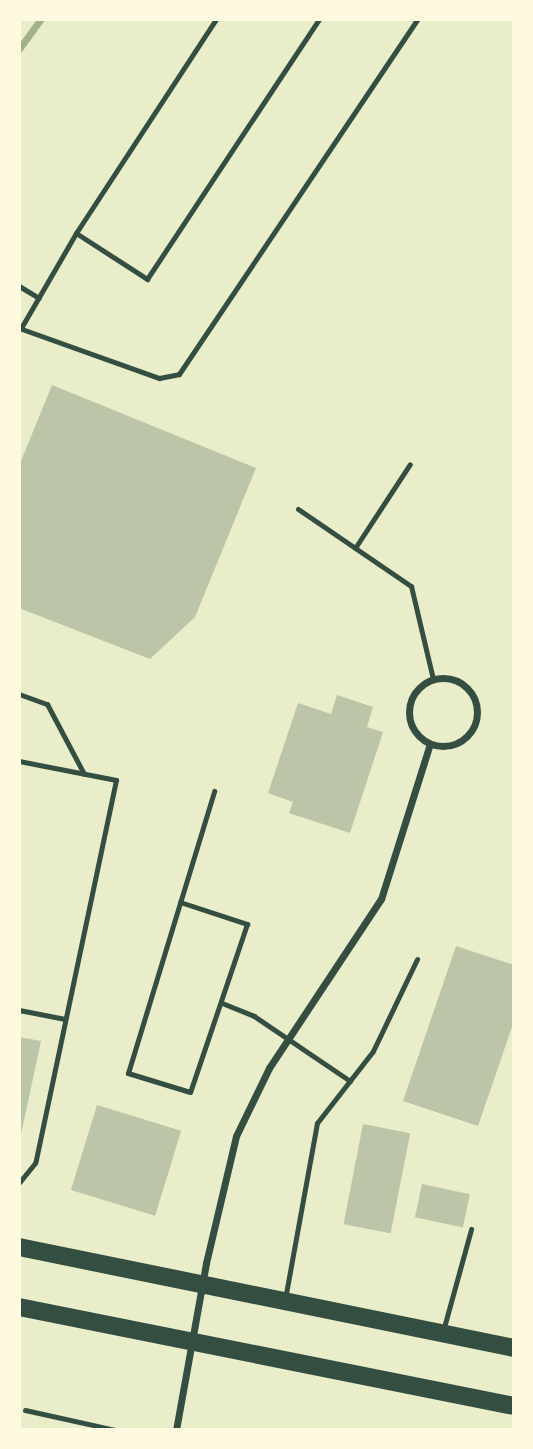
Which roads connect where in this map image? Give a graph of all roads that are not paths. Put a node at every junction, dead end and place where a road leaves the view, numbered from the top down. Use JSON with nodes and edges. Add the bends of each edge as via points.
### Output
{"nodes":[{"id":1,"x":216,"y":19,"type":"edge"},
{"id":2,"x":319,"y":19,"type":"edge"},
{"id":3,"x":418,"y":19,"type":"edge"},
{"id":4,"x":76,"y":233,"type":"junction"},
{"id":5,"x":19,"y":286,"type":"edge"},
{"id":6,"x":39,"y":298,"type":"junction"},
{"id":7,"x":20,"y":328,"type":"edge"},
{"id":8,"x":410,"y":464,"type":"dead end"},
{"id":9,"x":298,"y":509,"type":"dead end"},
{"id":10,"x":355,"y":548,"type":"junction"},
{"id":11,"x":433,"y":679,"type":"junction"},
{"id":12,"x":19,"y":694,"type":"edge"},
{"id":13,"x":430,"y":744,"type":"junction"},
{"id":14,"x":19,"y":761,"type":"edge"},
{"id":15,"x":85,"y":774,"type":"junction"},
{"id":16,"x":215,"y":791,"type":"dead end"},
{"id":17,"x":180,"y":902,"type":"junction"},
{"id":18,"x":417,"y":959,"type":"dead end"},
{"id":19,"x":222,"y":1003,"type":"junction"},
{"id":20,"x":19,"y":1010,"type":"edge"},
{"id":21,"x":65,"y":1019,"type":"junction"},
{"id":22,"x":289,"y":1039,"type":"junction"},
{"id":23,"x":350,"y":1081,"type":"junction"},
{"id":24,"x":19,"y":1183,"type":"edge"},
{"id":25,"x":471,"y":1229,"type":"dead end"},
{"id":26,"x":19,"y":1247,"type":"edge"},
{"id":27,"x":202,"y":1286,"type":"junction"},
{"id":28,"x":284,"y":1303,"type":"junction"},
{"id":29,"x":19,"y":1307,"type":"edge"},
{"id":30,"x":442,"y":1334,"type":"junction"},
{"id":31,"x":194,"y":1340,"type":"junction"},
{"id":32,"x":514,"y":1348,"type":"edge"},
{"id":33,"x":514,"y":1406,"type":"edge"},
{"id":34,"x":25,"y":1410,"type":"dead end"},
{"id":35,"x":115,"y":1430,"type":"edge"},
{"id":36,"x":176,"y":1430,"type":"edge"}],
"edges":[{"from":1,"to":4,"type":"lane"},
{"from":2,"to":4,"type":"lane","via":[[147,279]]},
{"from":3,"to":7,"type":"lane","via":[[179,374],[159,378]]},
{"from":4,"to":6,"type":"lane"},
{"from":5,"to":6,"type":"lane"},
{"from":6,"to":7,"type":"lane"},
{"from":8,"to":10,"type":"lane"},
{"from":9,"to":10,"type":"lane"},
{"from":10,"to":11,"type":"lane","via":[[411,586]]},
{"from":11,"to":13,"type":"street","via":[[416,691],[409,714],[412,726]]},
{"from":11,"to":13,"type":"street","via":[[457,681],[475,700],[477,711],[471,732],[462,740]]},
{"from":12,"to":15,"type":"lane","via":[[47,704]]},
{"from":13,"to":22,"type":"street","via":[[381,899]]},
{"from":14,"to":15,"type":"lane"},
{"from":15,"to":21,"type":"lane","via":[[116,780]]},
{"from":16,"to":17,"type":"lane"},
{"from":17,"to":19,"type":"lane","via":[[247,924]]},
{"from":17,"to":19,"type":"lane","via":[[128,1073],[190,1092]]},
{"from":18,"to":23,"type":"lane","via":[[373,1051]]},
{"from":19,"to":22,"type":"lane","via":[[254,1016]]},
{"from":20,"to":21,"type":"lane"},
{"from":21,"to":24,"type":"lane","via":[[35,1163]]},
{"from":22,"to":23,"type":"lane"},
{"from":22,"to":27,"type":"street","via":[[251,1099],[236,1136]]},
{"from":23,"to":28,"type":"lane","via":[[317,1123]]},
{"from":25,"to":30,"type":"lane"},
{"from":26,"to":27,"type":"main road"},
{"from":27,"to":28,"type":"main road"},
{"from":27,"to":31,"type":"street"},
{"from":28,"to":30,"type":"main road"},
{"from":29,"to":31,"type":"main road"},
{"from":30,"to":32,"type":"main road"},
{"from":31,"to":33,"type":"main road"},
{"from":31,"to":36,"type":"street"},
{"from":34,"to":35,"type":"lane"}]}
